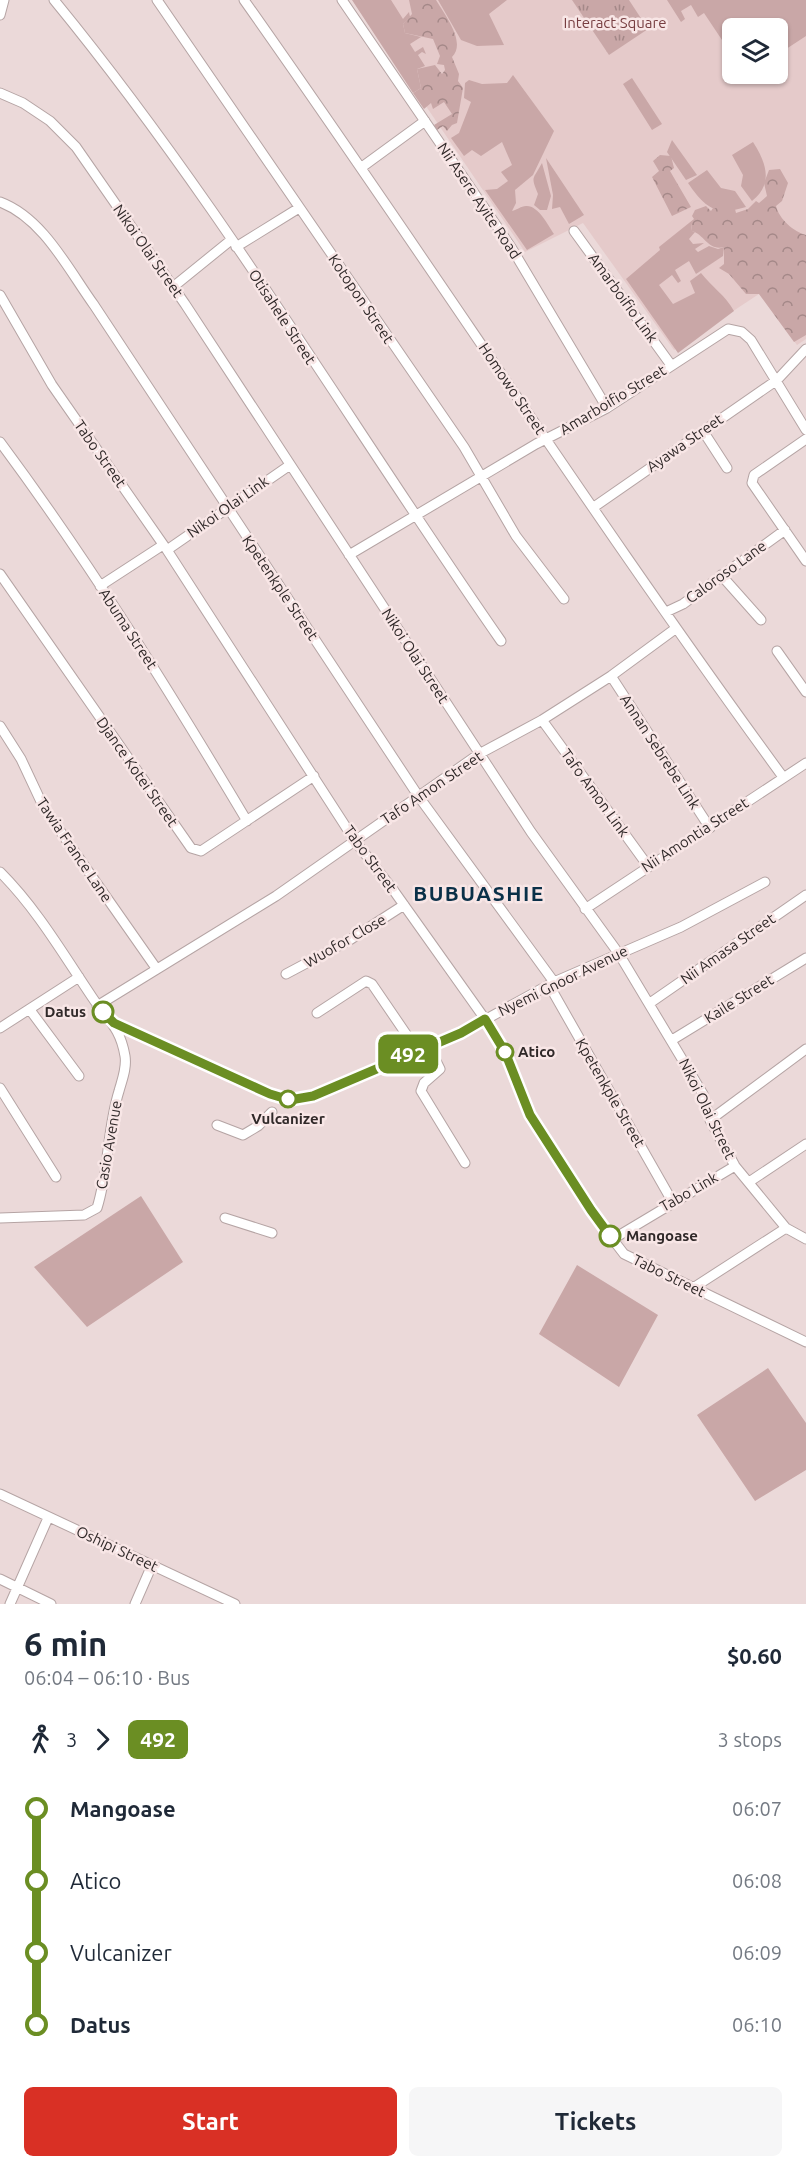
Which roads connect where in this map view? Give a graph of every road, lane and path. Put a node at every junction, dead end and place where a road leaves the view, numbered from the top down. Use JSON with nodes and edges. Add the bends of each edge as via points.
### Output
{"nodes":[{"id":1,"x":4,"y":0,"type":"edge"},
{"id":2,"x":54,"y":0,"type":"edge"},
{"id":3,"x":156,"y":0,"type":"edge"},
{"id":4,"x":244,"y":0,"type":"edge"},
{"id":5,"x":342,"y":0,"type":"edge"},
{"id":6,"x":0,"y":15,"type":"edge"},
{"id":7,"x":0,"y":93,"type":"edge"},
{"id":8,"x":425,"y":121,"type":"junction"},
{"id":9,"x":362,"y":167,"type":"junction"},
{"id":10,"x":0,"y":202,"type":"edge"},
{"id":11,"x":299,"y":208,"type":"junction"},
{"id":12,"x":574,"y":231,"type":"dead end"},
{"id":13,"x":234,"y":244,"type":"junction"},
{"id":14,"x":173,"y":286,"type":"junction"},
{"id":15,"x":0,"y":296,"type":"edge"},
{"id":16,"x":806,"y":349,"type":"edge"},
{"id":17,"x":671,"y":365,"type":"junction"},
{"id":18,"x":777,"y":380,"type":"junction"},
{"id":19,"x":607,"y":408,"type":"junction"},
{"id":20,"x":806,"y":430,"type":"edge"},
{"id":21,"x":703,"y":431,"type":"junction"},
{"id":22,"x":806,"y":439,"type":"edge"},
{"id":23,"x":546,"y":440,"type":"junction"},
{"id":24,"x":0,"y":442,"type":"edge"},
{"id":25,"x":290,"y":465,"type":"junction"},
{"id":26,"x":727,"y":468,"type":"dead end"},
{"id":27,"x":479,"y":477,"type":"junction"},
{"id":28,"x":226,"y":507,"type":"junction"},
{"id":29,"x":594,"y":507,"type":"junction"},
{"id":30,"x":413,"y":515,"type":"junction"},
{"id":31,"x":785,"y":530,"type":"junction"},
{"id":32,"x":165,"y":547,"type":"junction"},
{"id":33,"x":349,"y":555,"type":"junction"},
{"id":34,"x":806,"y":561,"type":"edge"},
{"id":35,"x":0,"y":574,"type":"edge"},
{"id":36,"x":721,"y":575,"type":"junction"},
{"id":37,"x":100,"y":586,"type":"junction"},
{"id":38,"x":564,"y":599,"type":"dead end"},
{"id":39,"x":666,"y":612,"type":"junction"},
{"id":40,"x":761,"y":620,"type":"dead end"},
{"id":41,"x":675,"y":629,"type":"junction"},
{"id":42,"x":501,"y":641,"type":"dead end"},
{"id":43,"x":777,"y":651,"type":"dead end"},
{"id":44,"x":610,"y":676,"type":"junction"},
{"id":45,"x":806,"y":692,"type":"edge"},
{"id":46,"x":542,"y":720,"type":"junction"},
{"id":47,"x":0,"y":726,"type":"edge"},
{"id":48,"x":479,"y":754,"type":"junction"},
{"id":49,"x":805,"y":764,"type":"edge"},
{"id":50,"x":314,"y":776,"type":"junction"},
{"id":51,"x":783,"y":777,"type":"junction"},
{"id":52,"x":419,"y":797,"type":"junction"},
{"id":53,"x":247,"y":821,"type":"junction"},
{"id":54,"x":710,"y":828,"type":"junction"},
{"id":55,"x":355,"y":841,"type":"junction"},
{"id":56,"x":648,"y":866,"type":"junction"},
{"id":57,"x":0,"y":872,"type":"edge"},
{"id":58,"x":765,"y":882,"type":"dead end"},
{"id":59,"x":806,"y":895,"type":"edge"},
{"id":60,"x":404,"y":906,"type":"junction"},
{"id":61,"x":585,"y":909,"type":"junction"},
{"id":62,"x":620,"y":954,"type":"junction"},
{"id":63,"x":806,"y":958,"type":"edge"},
{"id":64,"x":156,"y":968,"type":"junction"},
{"id":65,"x":286,"y":974,"type":"dead end"},
{"id":66,"x":79,"y":977,"type":"junction"},
{"id":67,"x":552,"y":984,"type":"junction"},
{"id":68,"x":650,"y":1003,"type":"junction"},
{"id":69,"x":98,"y":1006,"type":"junction"},
{"id":70,"x":30,"y":1010,"type":"junction"},
{"id":71,"x":317,"y":1013,"type":"dead end"},
{"id":72,"x":485,"y":1019,"type":"junction"},
{"id":73,"x":114,"y":1023,"type":"junction"},
{"id":74,"x":0,"y":1028,"type":"edge"},
{"id":75,"x":672,"y":1040,"type":"junction"},
{"id":76,"x":428,"y":1045,"type":"junction"},
{"id":77,"x":417,"y":1050,"type":"junction"},
{"id":78,"x":806,"y":1050,"type":"edge"},
{"id":79,"x":79,"y":1076,"type":"dead end"},
{"id":80,"x":0,"y":1089,"type":"edge"},
{"id":81,"x":272,"y":1112,"type":"dead end"},
{"id":82,"x":710,"y":1120,"type":"junction"},
{"id":83,"x":217,"y":1125,"type":"dead end"},
{"id":84,"x":806,"y":1144,"type":"edge"},
{"id":85,"x":465,"y":1163,"type":"dead end"},
{"id":86,"x":735,"y":1166,"type":"junction"},
{"id":87,"x":56,"y":1177,"type":"dead end"},
{"id":88,"x":748,"y":1182,"type":"junction"},
{"id":89,"x":672,"y":1201,"type":"junction"},
{"id":90,"x":0,"y":1218,"type":"edge"},
{"id":91,"x":225,"y":1218,"type":"dead end"},
{"id":92,"x":786,"y":1228,"type":"junction"},
{"id":93,"x":272,"y":1233,"type":"dead end"},
{"id":94,"x":613,"y":1239,"type":"junction"},
{"id":95,"x":806,"y":1239,"type":"edge"},
{"id":96,"x":693,"y":1288,"type":"junction"},
{"id":97,"x":806,"y":1341,"type":"edge"},
{"id":98,"x":0,"y":1494,"type":"edge"},
{"id":99,"x":48,"y":1518,"type":"junction"},
{"id":100,"x":152,"y":1565,"type":"junction"},
{"id":101,"x":0,"y":1579,"type":"edge"},
{"id":102,"x":18,"y":1588,"type":"junction"},
{"id":103,"x":10,"y":1604,"type":"edge"},
{"id":104,"x":51,"y":1604,"type":"edge"},
{"id":105,"x":135,"y":1604,"type":"edge"},
{"id":106,"x":234,"y":1604,"type":"edge"}],
"edges":[{"from":1,"to":6,"type":"street"},
{"from":2,"to":13,"type":"street","name":"Otisahele Street","via":[[123,85]]},
{"from":3,"to":11,"type":"street","name":"Kotopon Street"},
{"from":4,"to":9,"type":"street","name":"Homowo Street"},
{"from":5,"to":8,"type":"street","name":"Nii Asere Ayite Road"},
{"from":7,"to":14,"type":"street","name":"Nikoi Olai Street","via":[[37,112],[66,136]]},
{"from":8,"to":9,"type":"street"},
{"from":8,"to":19,"type":"street","name":"Nii Asere Ayite Road","via":[[511,246]]},
{"from":9,"to":23,"type":"street","name":"Homowo Street"},
{"from":10,"to":28,"type":"street","name":"Kpetenkple Street","via":[[26,216],[47,239]]},
{"from":11,"to":13,"type":"street"},
{"from":11,"to":27,"type":"street","name":"Kotopon Street","via":[[453,432]]},
{"from":12,"to":17,"type":"street","name":"Amarboifio Link"},
{"from":13,"to":14,"type":"street"},
{"from":13,"to":30,"type":"street","name":"Otisahele Street"},
{"from":14,"to":25,"type":"street","name":"Nikoi Olai Street"},
{"from":15,"to":32,"type":"street","name":"Tabo Street","via":[[52,385]]},
{"from":16,"to":18,"type":"street","name":"Ayawa Street"},
{"from":17,"to":18,"type":"street","name":"Amarboifio Street","via":[[725,330],[742,332]]},
{"from":17,"to":19,"type":"street","name":"Amarboifio Street"},
{"from":18,"to":20,"type":"street"},
{"from":18,"to":21,"type":"street","name":"Ayawa Street"},
{"from":19,"to":23,"type":"street","name":"Amarboifio Street"},
{"from":21,"to":26,"type":"street"},
{"from":21,"to":29,"type":"street","name":"Ayawa Street"},
{"from":22,"to":31,"type":"street","via":[[754,475],[752,483]]},
{"from":23,"to":27,"type":"street","name":"Amarboifio Street"},
{"from":23,"to":29,"type":"street","name":"Homowo Street"},
{"from":24,"to":37,"type":"street","name":"Abuma Street"},
{"from":25,"to":28,"type":"street","name":"Nikoi Olai Link"},
{"from":25,"to":33,"type":"street","name":"Nikoi Olai Street"},
{"from":27,"to":30,"type":"street","name":"Amarboifio Street"},
{"from":27,"to":38,"type":"street","name":"Kotopon Street","via":[[516,536]]},
{"from":28,"to":32,"type":"street","name":"Nikoi Olai Link"},
{"from":28,"to":52,"type":"street","name":"Kpetenkple Street"},
{"from":29,"to":39,"type":"street","name":"Homowo Street"},
{"from":30,"to":33,"type":"street","name":"Amarboifio Street"},
{"from":30,"to":42,"type":"street","name":"Otisahele Street"},
{"from":31,"to":34,"type":"street"},
{"from":31,"to":36,"type":"street","name":"Caloroso Lane"},
{"from":32,"to":37,"type":"street","name":"Nikoi Olai Link"},
{"from":32,"to":50,"type":"street","name":"Tabo Street"},
{"from":33,"to":48,"type":"street","name":"Nikoi Olai Street"},
{"from":35,"to":53,"type":"street","name":"Djance Kotei Street","via":[[188,846],[201,851]]},
{"from":36,"to":39,"type":"street","name":"Caloroso Lane"},
{"from":36,"to":40,"type":"street"},
{"from":37,"to":53,"type":"street","name":"Abuma Street"},
{"from":39,"to":41,"type":"street","name":"Homowo Street"},
{"from":41,"to":44,"type":"street","name":"Tafo Amon Street"},
{"from":41,"to":51,"type":"street","name":"Homowo Street"},
{"from":43,"to":45,"type":"street"},
{"from":44,"to":46,"type":"street","name":"Tafo Amon Street"},
{"from":44,"to":54,"type":"street","name":"Annan Sebrebe Link"},
{"from":46,"to":48,"type":"street","name":"Tafo Amon Street"},
{"from":46,"to":56,"type":"street","name":"Tafo Amon Link"},
{"from":47,"to":64,"type":"street","name":"Tawia France Lane","via":[[44,808]]},
{"from":48,"to":52,"type":"street","name":"Tafo Amon Street"},
{"from":48,"to":61,"type":"street","name":"Nikoi Olai Street"},
{"from":49,"to":51,"type":"street","name":"Nii Amontia Street"},
{"from":50,"to":53,"type":"street","name":"Djance Kotei Street"},
{"from":50,"to":55,"type":"street","name":"Tabo Street"},
{"from":51,"to":54,"type":"street","name":"Nii Amontia Street"},
{"from":52,"to":55,"type":"street","name":"Tafo Amon Street"},
{"from":52,"to":67,"type":"street","name":"Kpetenkple Street"},
{"from":54,"to":56,"type":"street","name":"Nii Amontia Street"},
{"from":55,"to":60,"type":"street","name":"Tabo Street"},
{"from":55,"to":64,"type":"street","name":"Tafo Amon Street","via":[[276,896]]},
{"from":56,"to":61,"type":"street","name":"Nii Amontia Street"},
{"from":57,"to":66,"type":"street","via":[[31,906]]},
{"from":58,"to":62,"type":"street","name":"Nyemi Gnoor Avenue"},
{"from":59,"to":68,"type":"street","name":"Nii Amasa Street"},
{"from":60,"to":65,"type":"street","name":"Wuofor Close"},
{"from":60,"to":72,"type":"street","name":"Tabo Street"},
{"from":61,"to":62,"type":"street","name":"Nikoi Olai Street"},
{"from":62,"to":67,"type":"street","name":"Nyemi Gnoor Avenue"},
{"from":62,"to":68,"type":"street","name":"Nikoi Olai Street"},
{"from":63,"to":75,"type":"street","name":"Kaile Street"},
{"from":64,"to":69,"type":"street","name":"Tafo Amon Street"},
{"from":66,"to":69,"type":"street"},
{"from":66,"to":70,"type":"street"},
{"from":67,"to":72,"type":"street","name":"Nyemi Gnoor Avenue"},
{"from":67,"to":89,"type":"street","name":"Kpetenkple Street"},
{"from":68,"to":75,"type":"street","name":"Nikoi Olai Street"},
{"from":69,"to":73,"type":"street"},
{"from":70,"to":74,"type":"street"},
{"from":70,"to":79,"type":"street"},
{"from":71,"to":77,"type":"street","via":[[366,981],[372,984]]},
{"from":72,"to":76,"type":"street","name":"Nyemi Gnoor Avenue"},
{"from":72,"to":94,"type":"street","name":"Tabo Street","via":[[505,1052],[530,1115]]},
{"from":73,"to":77,"type":"street","name":"Nyemi Gnoor Avenue","via":[[290,1100],[313,1096]]},
{"from":73,"to":90,"type":"street","name":"Casio Avenue","via":[[125,1070],[111,1118],[97,1208],[84,1215]]},
{"from":75,"to":82,"type":"street","name":"Nikoi Olai Street","via":[[703,1094]]},
{"from":76,"to":77,"type":"street","name":"Nyemi Gnoor Avenue"},
{"from":76,"to":85,"type":"street","via":[[440,1069],[421,1091]]},
{"from":78,"to":82,"type":"street"},
{"from":80,"to":87,"type":"street"},
{"from":81,"to":83,"type":"street","via":[[243,1135]]},
{"from":82,"to":86,"type":"street","name":"Nikoi Olai Street"},
{"from":84,"to":88,"type":"street"},
{"from":86,"to":88,"type":"street","name":"Nikoi Olai Street"},
{"from":86,"to":89,"type":"street","name":"Tabo Link"},
{"from":88,"to":92,"type":"street","name":"Nikoi Olai Street"},
{"from":89,"to":94,"type":"street","name":"Tabo Link"},
{"from":91,"to":93,"type":"street"},
{"from":92,"to":95,"type":"street","name":"Nikoi Olai Street"},
{"from":92,"to":96,"type":"street"},
{"from":94,"to":96,"type":"street","name":"Tabo Street","via":[[624,1254]]},
{"from":96,"to":97,"type":"street","name":"Tabo Street"},
{"from":98,"to":99,"type":"street","name":"Oshipi Street"},
{"from":99,"to":100,"type":"street","name":"Oshipi Street"},
{"from":99,"to":102,"type":"street"},
{"from":100,"to":105,"type":"street"},
{"from":100,"to":106,"type":"street","name":"Oshipi Street"},
{"from":101,"to":102,"type":"street"},
{"from":102,"to":103,"type":"street"},
{"from":102,"to":104,"type":"street"}]}
